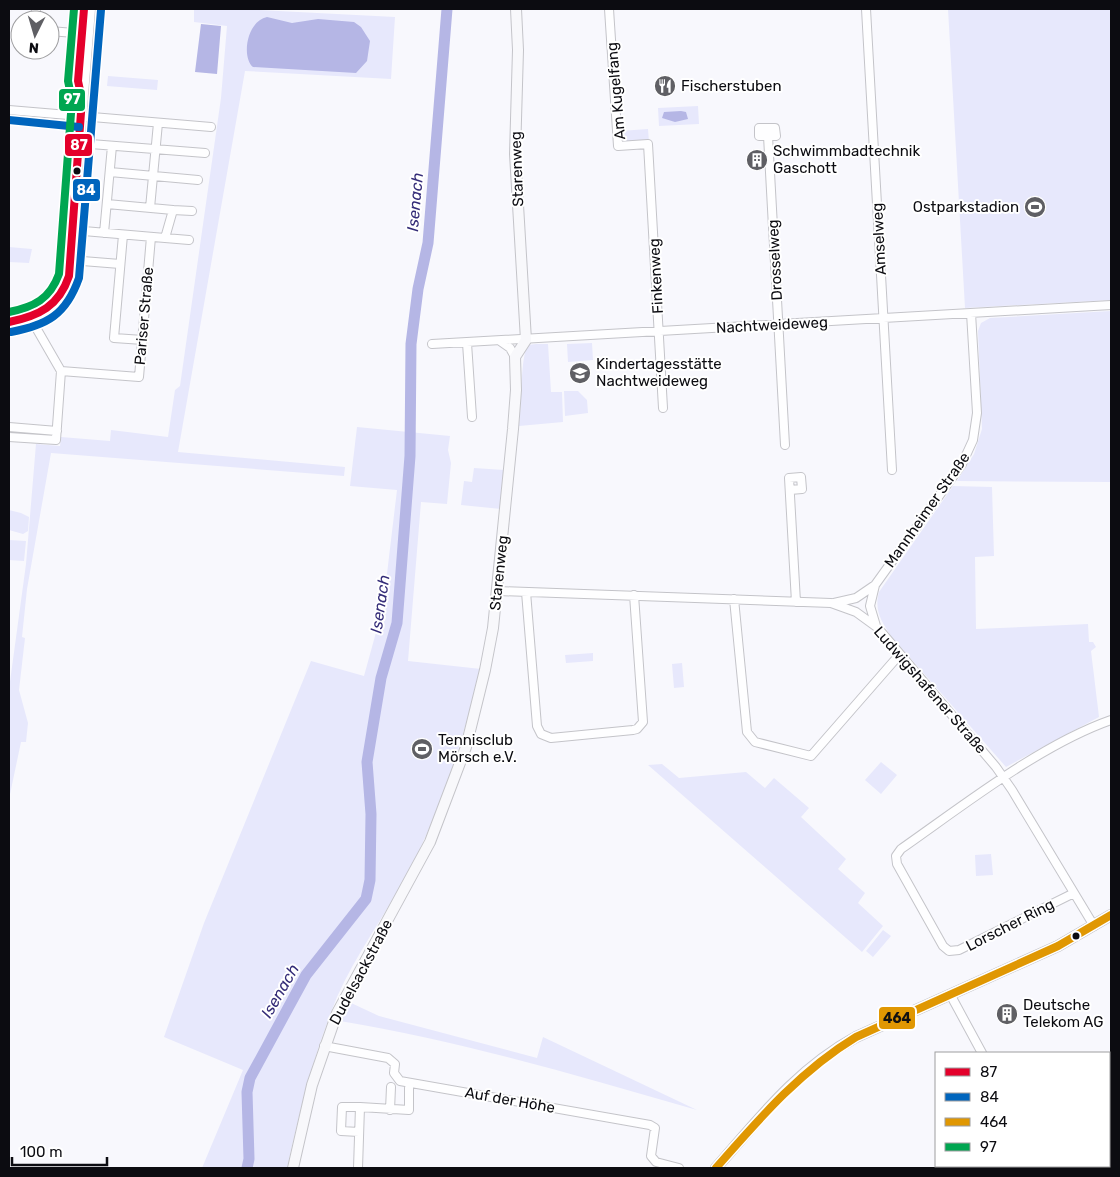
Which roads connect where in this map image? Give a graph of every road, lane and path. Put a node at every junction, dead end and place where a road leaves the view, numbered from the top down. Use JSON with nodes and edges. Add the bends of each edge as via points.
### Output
{"nodes":[{"id":1,"x":84,"y":9,"type":"edge"},
{"id":2,"x":91,"y":9,"type":"edge"},
{"id":3,"x":516,"y":9,"type":"edge"},
{"id":4,"x":609,"y":9,"type":"edge"},
{"id":5,"x":866,"y":9,"type":"edge"},
{"id":6,"x":60,"y":33,"type":"edge"},
{"id":7,"x":84,"y":34,"type":"junction"},
{"id":8,"x":9,"y":110,"type":"edge"},
{"id":9,"x":80,"y":116,"type":"junction"},
{"id":10,"x":158,"y":123,"type":"junction"},
{"id":11,"x":211,"y":127,"type":"dead end"},
{"id":12,"x":768,"y":136,"type":"dead end"},
{"id":13,"x":78,"y":143,"type":"junction"},
{"id":14,"x":648,"y":144,"type":"joint"},
{"id":15,"x":112,"y":146,"type":"junction"},
{"id":16,"x":155,"y":149,"type":"junction"},
{"id":17,"x":206,"y":153,"type":"dead end"},
{"id":18,"x":110,"y":172,"type":"junction"},
{"id":19,"x":152,"y":175,"type":"junction"},
{"id":20,"x":198,"y":180,"type":"dead end"},
{"id":21,"x":107,"y":204,"type":"junction"},
{"id":22,"x":150,"y":208,"type":"junction"},
{"id":23,"x":173,"y":210,"type":"junction"},
{"id":24,"x":192,"y":211,"type":"dead end"},
{"id":25,"x":72,"y":230,"type":"junction"},
{"id":26,"x":104,"y":233,"type":"junction"},
{"id":27,"x":123,"y":235,"type":"junction"},
{"id":28,"x":151,"y":237,"type":"junction"},
{"id":29,"x":164,"y":238,"type":"junction"},
{"id":30,"x":189,"y":240,"type":"dead end"},
{"id":31,"x":70,"y":260,"type":"junction"},
{"id":32,"x":120,"y":264,"type":"junction"},
{"id":33,"x":1111,"y":305,"type":"edge"},
{"id":34,"x":971,"y":314,"type":"junction"},
{"id":35,"x":31,"y":318,"type":"junction"},
{"id":36,"x":884,"y":319,"type":"junction"},
{"id":37,"x":9,"y":322,"type":"edge"},
{"id":38,"x":778,"y":324,"type":"junction"},
{"id":39,"x":659,"y":332,"type":"junction"},
{"id":40,"x":143,"y":340,"type":"junction"},
{"id":41,"x":526,"y":340,"type":"junction"},
{"id":42,"x":500,"y":341,"type":"junction"},
{"id":43,"x":467,"y":343,"type":"junction"},
{"id":44,"x":432,"y":344,"type":"dead end"},
{"id":45,"x":515,"y":357,"type":"junction"},
{"id":46,"x":61,"y":372,"type":"junction"},
{"id":47,"x":664,"y":408,"type":"dead end"},
{"id":48,"x":472,"y":417,"type":"dead end"},
{"id":49,"x":9,"y":427,"type":"edge"},
{"id":50,"x":57,"y":430,"type":"junction"},
{"id":51,"x":9,"y":437,"type":"edge"},
{"id":52,"x":785,"y":445,"type":"dead end"},
{"id":53,"x":892,"y":470,"type":"dead end"},
{"id":54,"x":790,"y":490,"type":"dead end"},
{"id":55,"x":875,"y":585,"type":"junction"},
{"id":56,"x":498,"y":591,"type":"junction"},
{"id":57,"x":526,"y":592,"type":"junction"},
{"id":58,"x":634,"y":595,"type":"junction"},
{"id":59,"x":734,"y":599,"type":"junction"},
{"id":60,"x":796,"y":602,"type":"junction"},
{"id":61,"x":831,"y":603,"type":"junction"},
{"id":62,"x":878,"y":628,"type":"junction"},
{"id":63,"x":900,"y":654,"type":"junction"},
{"id":64,"x":1111,"y":720,"type":"edge"},
{"id":65,"x":1004,"y":778,"type":"junction"},
{"id":66,"x":454,"y":784,"type":"joint"},
{"id":67,"x":1074,"y":893,"type":"junction"},
{"id":68,"x":1111,"y":915,"type":"edge"},
{"id":69,"x":1094,"y":926,"type":"junction"},
{"id":70,"x":950,"y":994,"type":"junction"},
{"id":71,"x":324,"y":1046,"type":"junction"},
{"id":72,"x":981,"y":1052,"type":"edge"},
{"id":73,"x":391,"y":1087,"type":"dead end"},
{"id":74,"x":409,"y":1088,"type":"dead end"},
{"id":75,"x":360,"y":1107,"type":"junction"},
{"id":76,"x":390,"y":1110,"type":"junction"},
{"id":77,"x":359,"y":1132,"type":"junction"},
{"id":78,"x":293,"y":1168,"type":"edge"},
{"id":79,"x":358,"y":1168,"type":"edge"},
{"id":80,"x":679,"y":1168,"type":"edge"},
{"id":81,"x":716,"y":1168,"type":"edge"}],
"edges":[{"from":1,"to":7,"type":"street"},
{"from":2,"to":7,"type":"street"},
{"from":3,"to":41,"type":"street","name":"Starenweg","via":[[515,154]]},
{"from":4,"to":14,"type":"street","name":"Am Kugelfang","via":[[618,146]]},
{"from":5,"to":36,"type":"street","name":"Amselweg"},
{"from":6,"to":7,"type":"street"},
{"from":7,"to":9,"type":"street"},
{"from":8,"to":9,"type":"street"},
{"from":9,"to":10,"type":"street"},
{"from":9,"to":13,"type":"street"},
{"from":10,"to":11,"type":"street"},
{"from":10,"to":16,"type":"street"},
{"from":12,"to":38,"type":"street","name":"Drosselweg"},
{"from":13,"to":15,"type":"street"},
{"from":13,"to":25,"type":"street"},
{"from":14,"to":39,"type":"street","name":"Finkenweg"},
{"from":15,"to":16,"type":"street"},
{"from":15,"to":18,"type":"street"},
{"from":16,"to":17,"type":"street"},
{"from":16,"to":19,"type":"street"},
{"from":18,"to":19,"type":"street"},
{"from":18,"to":21,"type":"street"},
{"from":19,"to":20,"type":"street"},
{"from":19,"to":22,"type":"street"},
{"from":21,"to":22,"type":"street"},
{"from":21,"to":26,"type":"street"},
{"from":22,"to":23,"type":"street"},
{"from":23,"to":24,"type":"street"},
{"from":23,"to":29,"type":"street"},
{"from":25,"to":26,"type":"street"},
{"from":25,"to":31,"type":"street"},
{"from":26,"to":27,"type":"street"},
{"from":27,"to":28,"type":"street"},
{"from":27,"to":32,"type":"street"},
{"from":28,"to":29,"type":"street"},
{"from":28,"to":40,"type":"street","name":"Pariser Straße"},
{"from":29,"to":30,"type":"street"},
{"from":31,"to":32,"type":"street"},
{"from":31,"to":35,"type":"street","via":[[69,276],[62,295],[55,304]]},
{"from":32,"to":40,"type":"street","via":[[114,338]]},
{"from":33,"to":34,"type":"street","name":"Nachtweideweg"},
{"from":34,"to":36,"type":"street","name":"Nachtweideweg"},
{"from":34,"to":55,"type":"street","name":"Mannheimer Straße","via":[[977,413],[974,440],[962,464]]},
{"from":35,"to":37,"type":"street"},
{"from":35,"to":46,"type":"street"},
{"from":36,"to":38,"type":"street","name":"Nachtweideweg"},
{"from":36,"to":53,"type":"street","name":"Amselweg"},
{"from":38,"to":39,"type":"street","name":"Nachtweideweg"},
{"from":38,"to":52,"type":"street","name":"Drosselweg"},
{"from":39,"to":41,"type":"street","name":"Nachtweideweg"},
{"from":39,"to":47,"type":"street","name":"Finkenweg"},
{"from":40,"to":46,"type":"street","name":"Pariser Straße","via":[[139,377]]},
{"from":41,"to":42,"type":"street","name":"Nachtweideweg"},
{"from":41,"to":45,"type":"street"},
{"from":42,"to":43,"type":"street","name":"Nachtweideweg"},
{"from":42,"to":45,"type":"street","via":[[510,348]]},
{"from":43,"to":44,"type":"street","name":"Nachtweideweg"},
{"from":43,"to":48,"type":"street"},
{"from":45,"to":56,"type":"street","name":"Starenweg","via":[[515,410]]},
{"from":46,"to":50,"type":"street"},
{"from":49,"to":50,"type":"street"},
{"from":50,"to":51,"type":"street","via":[[56,440]]},
{"from":54,"to":60,"type":"street"},
{"from":55,"to":61,"type":"street","name":"Mannheimer Straße","via":[[856,598]]},
{"from":55,"to":62,"type":"street","name":"Mannheimer Straße","via":[[870,606]]},
{"from":56,"to":57,"type":"street","name":"Ludwigshafener Straße"},
{"from":56,"to":66,"type":"street","name":"Starenweg","via":[[485,670]]},
{"from":57,"to":58,"type":"street","name":"Ludwigshafener Straße"},
{"from":57,"to":58,"type":"street","via":[[538,726],[541,734],[550,738],[633,730],[643,722]]},
{"from":58,"to":59,"type":"street","name":"Ludwigshafener Straße"},
{"from":59,"to":60,"type":"street","name":"Ludwigshafener Straße"},
{"from":59,"to":63,"type":"street","via":[[747,732],[756,742],[811,756]]},
{"from":60,"to":61,"type":"street","name":"Ludwigshafener Straße"},
{"from":61,"to":62,"type":"street","name":"Ludwigshafener Straße","via":[[856,612]]},
{"from":62,"to":63,"type":"street","name":"Ludwigshafener Straße"},
{"from":63,"to":65,"type":"street","name":"Ludwigshafener Straße"},
{"from":64,"to":65,"type":"street","via":[[1072,736]]},
{"from":65,"to":67,"type":"street","name":"Ludwigshafener Straße"},
{"from":65,"to":67,"type":"street","name":"Lorscher Ring","via":[[901,849],[896,856],[897,864],[943,946],[949,951],[959,950]]},
{"from":66,"to":71,"type":"street","name":"Dudelsackstraße","via":[[430,842],[346,994]]},
{"from":67,"to":69,"type":"street","name":"Ludwigshafener Straße"},
{"from":68,"to":69,"type":"street"},
{"from":69,"to":70,"type":"street","via":[[1058,946]]},
{"from":70,"to":72,"type":"street"},
{"from":70,"to":81,"type":"street","via":[[834,1049],[806,1069]]},
{"from":71,"to":78,"type":"street","name":"Dudelsackstraße"},
{"from":71,"to":80,"type":"street","name":"Auf der Höhe","via":[[388,1058],[395,1064],[394,1073],[400,1080],[650,1125],[655,1128],[651,1156],[656,1162]]},
{"from":73,"to":76,"type":"street"},
{"from":74,"to":76,"type":"street","via":[[409,1110]]},
{"from":75,"to":76,"type":"street"},
{"from":75,"to":77,"type":"street"},
{"from":75,"to":77,"type":"street","via":[[342,1107],[341,1131]]},
{"from":77,"to":79,"type":"street"}]}
